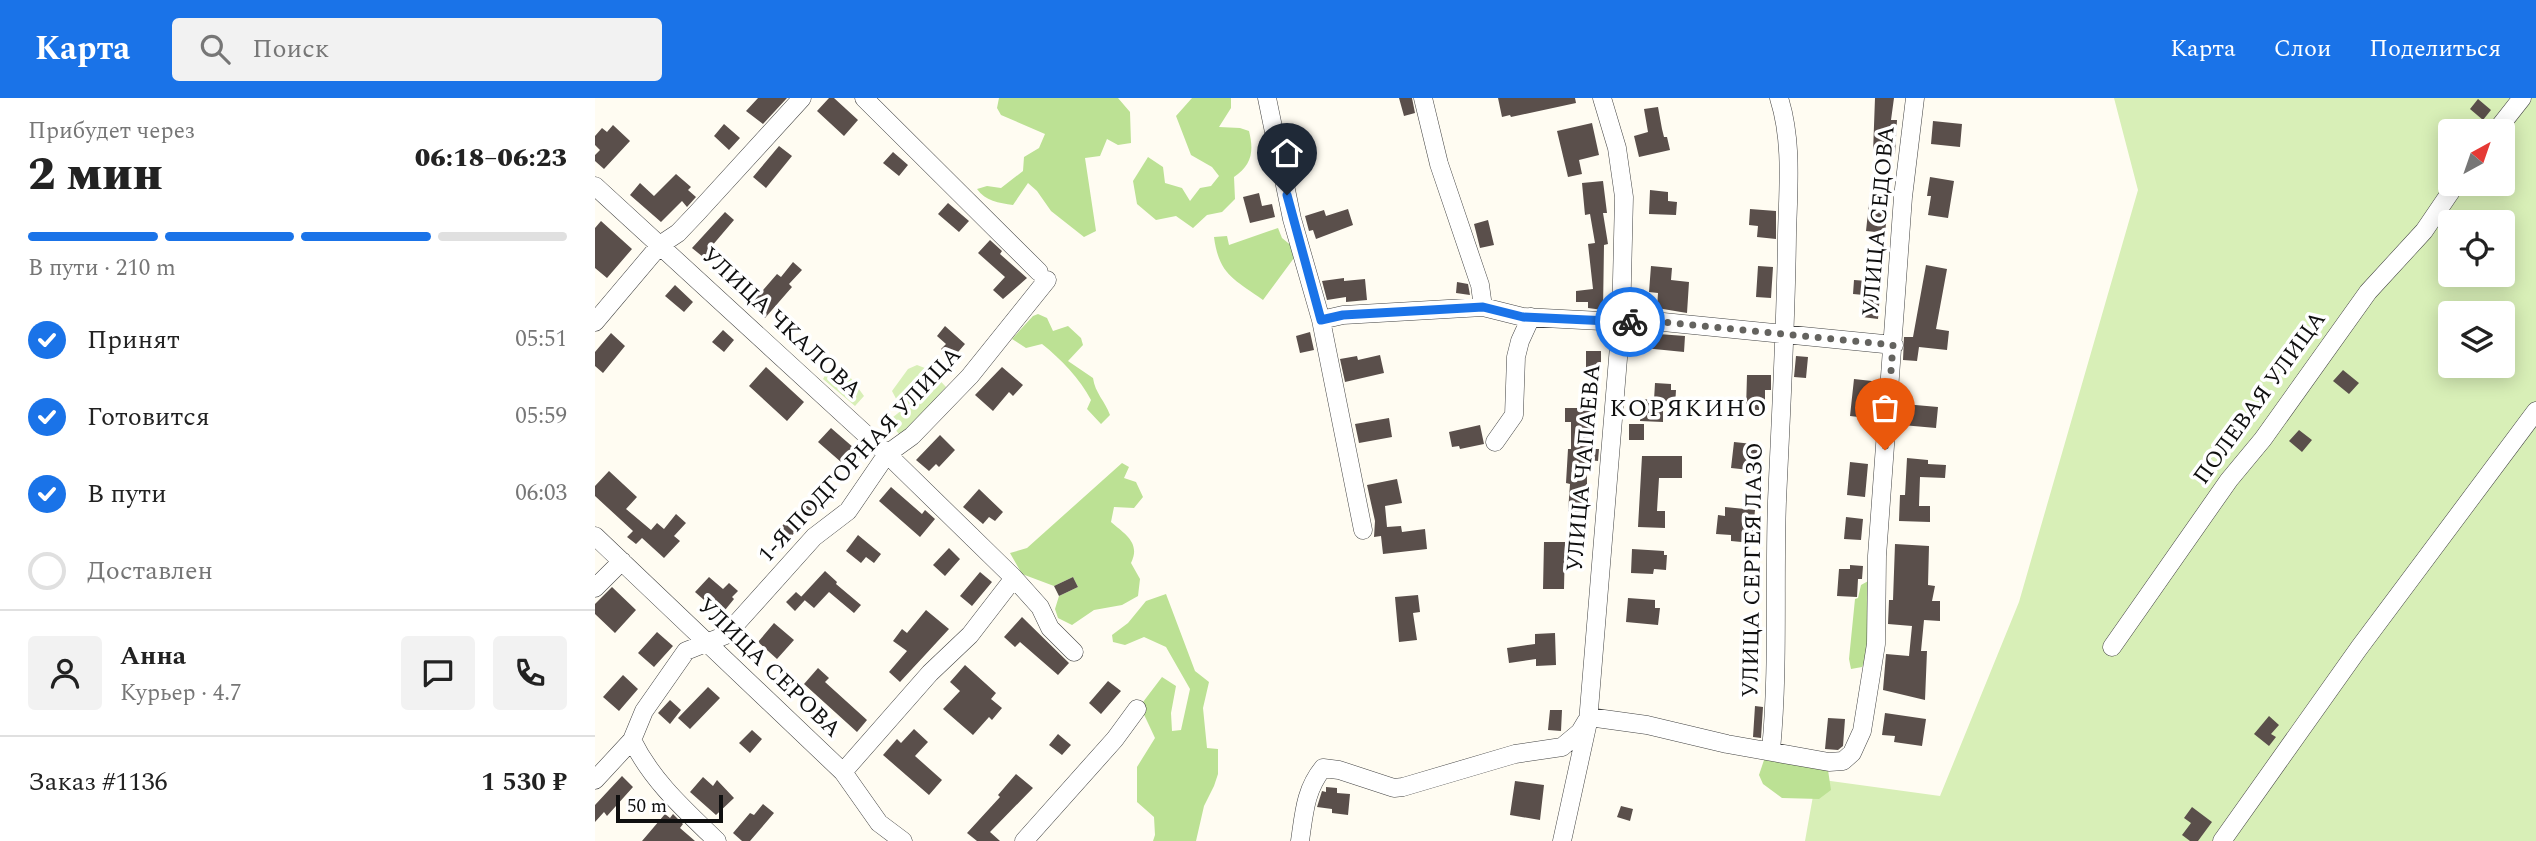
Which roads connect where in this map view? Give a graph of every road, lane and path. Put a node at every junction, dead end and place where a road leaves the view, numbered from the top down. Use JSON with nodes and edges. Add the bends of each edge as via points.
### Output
{"nodes":[{"id":1,"x":802,"y":98,"type":"edge"},
{"id":2,"x":865,"y":98,"type":"edge"},
{"id":3,"x":1267,"y":98,"type":"edge"},
{"id":4,"x":1423,"y":98,"type":"edge"},
{"id":5,"x":1602,"y":98,"type":"edge"},
{"id":6,"x":1779,"y":98,"type":"edge"},
{"id":7,"x":1916,"y":98,"type":"edge"},
{"id":8,"x":2522,"y":98,"type":"edge"},
{"id":9,"x":2505,"y":119,"type":"edge"},
{"id":10,"x":595,"y":186,"type":"edge"},
{"id":11,"x":2448,"y":196,"type":"edge"},
{"id":12,"x":660,"y":246,"type":"junction"},
{"id":13,"x":1483,"y":307,"type":"junction"},
{"id":14,"x":1531,"y":317,"type":"junction"},
{"id":15,"x":1321,"y":320,"type":"junction"},
{"id":16,"x":595,"y":322,"type":"edge"},
{"id":17,"x":1621,"y":322,"type":"junction"},
{"id":18,"x":1786,"y":334,"type":"junction"},
{"id":19,"x":1893,"y":345,"type":"junction"},
{"id":20,"x":2536,"y":411,"type":"edge"},
{"id":21,"x":1495,"y":442,"type":"dead end"},
{"id":22,"x":887,"y":454,"type":"junction"},
{"id":23,"x":1363,"y":530,"type":"dead end"},
{"id":24,"x":595,"y":536,"type":"edge"},
{"id":25,"x":622,"y":561,"type":"junction"},
{"id":26,"x":1014,"y":578,"type":"junction"},
{"id":27,"x":595,"y":589,"type":"edge"},
{"id":28,"x":707,"y":643,"type":"junction"},
{"id":29,"x":2112,"y":647,"type":"dead end"},
{"id":30,"x":1074,"y":652,"type":"dead end"},
{"id":31,"x":1137,"y":709,"type":"dead end"},
{"id":32,"x":1589,"y":717,"type":"junction"},
{"id":33,"x":632,"y":740,"type":"junction"},
{"id":34,"x":1771,"y":750,"type":"junction"},
{"id":35,"x":843,"y":772,"type":"junction"},
{"id":36,"x":595,"y":780,"type":"edge"},
{"id":37,"x":879,"y":823,"type":"junction"},
{"id":38,"x":717,"y":841,"type":"edge"},
{"id":39,"x":879,"y":841,"type":"edge"},
{"id":40,"x":903,"y":841,"type":"edge"},
{"id":41,"x":1024,"y":841,"type":"edge"},
{"id":42,"x":1300,"y":841,"type":"edge"},
{"id":43,"x":1562,"y":841,"type":"edge"},
{"id":44,"x":2222,"y":841,"type":"edge"}],
"edges":[{"from":1,"to":12,"type":"street","via":[[678,233]]},
{"from":2,"to":22,"type":"street","name":"1-Я ПОДГОРНАЯ УЛИЦА","via":[[1043,276],[970,376],[912,436]]},
{"from":3,"to":15,"type":"street"},
{"from":4,"to":13,"type":"street"},
{"from":5,"to":17,"type":"street","name":"УЛИЦА ЧАПАЕВА","via":[[1617,148],[1624,197]]},
{"from":6,"to":18,"type":"street","name":"УЛИЦА СЕРГЕЯ ЛАЗО","via":[[1785,116],[1788,168]]},
{"from":7,"to":19,"type":"street","name":"УЛИЦА СЕДОВА","via":[[1903,197]]},
{"from":8,"to":9,"type":"street"},
{"from":10,"to":12,"type":"street","name":"УЛИЦА ЧКАЛОВА"},
{"from":11,"to":29,"type":"street","name":"ПОЛЕВАЯ УЛИЦА","via":[[2424,231],[2368,292]]},
{"from":12,"to":16,"type":"street"},
{"from":12,"to":22,"type":"street","name":"УЛИЦА ЧКАЛОВА"},
{"from":13,"to":14,"type":"street"},
{"from":13,"to":15,"type":"street"},
{"from":14,"to":17,"type":"street"},
{"from":14,"to":21,"type":"street","via":[[1516,357],[1514,415]]},
{"from":15,"to":23,"type":"street"},
{"from":17,"to":18,"type":"street"},
{"from":17,"to":32,"type":"street","name":"УЛИЦА ЧАПАЕВА"},
{"from":18,"to":19,"type":"street"},
{"from":18,"to":34,"type":"street","name":"УЛИЦА СЕРГЕЯ ЛАЗО","via":[[1777,502],[1777,690]]},
{"from":19,"to":34,"type":"street","name":"УЛИЦА СЕДОВА","via":[[1877,556],[1876,645],[1862,732],[1843,761]]},
{"from":20,"to":44,"type":"street"},
{"from":22,"to":26,"type":"street","name":"УЛИЦА ЧКАЛОВА"},
{"from":22,"to":28,"type":"street","name":"1-Я ПОДГОРНАЯ УЛИЦА","via":[[848,511],[814,537],[726,635]]},
{"from":24,"to":25,"type":"street","name":"УЛИЦА СЕРОВА"},
{"from":25,"to":27,"type":"street"},
{"from":25,"to":28,"type":"street","name":"УЛИЦА СЕРОВА"},
{"from":26,"to":30,"type":"street","name":"УЛИЦА ЧКАЛОВА","via":[[1040,607],[1050,628]]},
{"from":26,"to":35,"type":"street","via":[[970,635],[930,673]]},
{"from":28,"to":33,"type":"street","name":"1-Я ПОДГОРНАЯ УЛИЦА","via":[[686,651],[644,710]]},
{"from":28,"to":35,"type":"street","name":"УЛИЦА СЕРОВА"},
{"from":31,"to":41,"type":"street"},
{"from":32,"to":34,"type":"street"},
{"from":32,"to":42,"type":"street","via":[[1562,747],[1515,754],[1403,788],[1324,768],[1306,797]]},
{"from":32,"to":43,"type":"street","name":"УЛИЦА ЧАПАЕВА"},
{"from":33,"to":36,"type":"street","name":"1-Я ПОДГОРНАЯ УЛИЦА"},
{"from":33,"to":38,"type":"street","via":[[667,793]]},
{"from":35,"to":37,"type":"street","name":"УЛИЦА СЕРОВА"},
{"from":37,"to":39,"type":"street"},
{"from":37,"to":40,"type":"street","name":"УЛИЦА СЕРОВА"}]}
